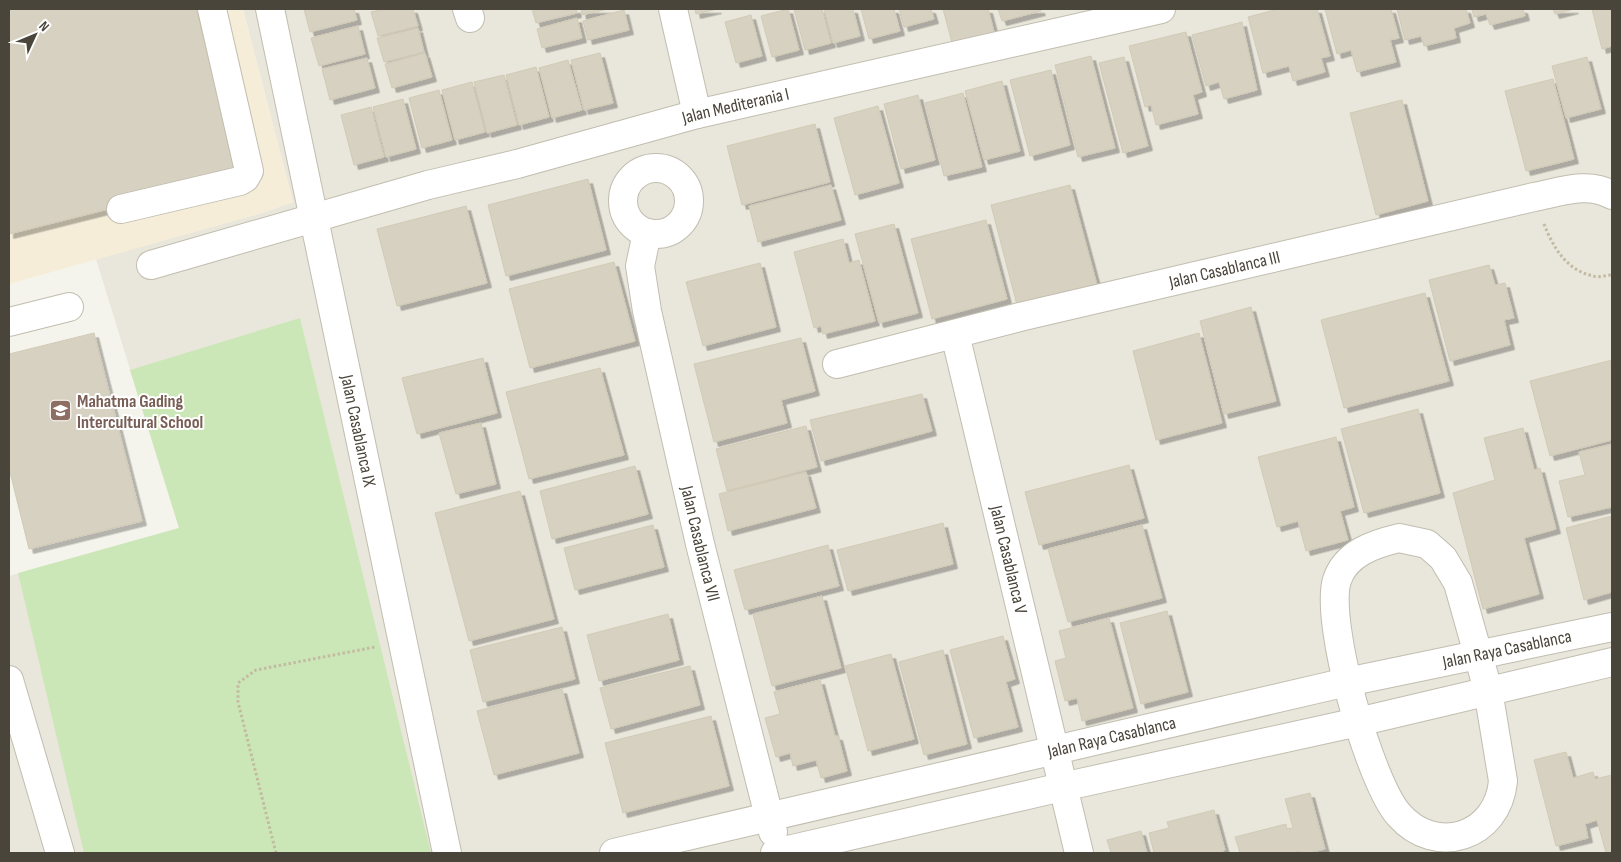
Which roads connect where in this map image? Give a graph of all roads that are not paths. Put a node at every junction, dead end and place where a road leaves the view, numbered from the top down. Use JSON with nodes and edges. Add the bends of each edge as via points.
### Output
{"nodes":[{"id":1,"x":212,"y":9,"type":"edge"},
{"id":2,"x":270,"y":9,"type":"edge"},
{"id":3,"x":673,"y":9,"type":"edge"},
{"id":4,"x":1162,"y":9,"type":"edge"},
{"id":5,"x":697,"y":114,"type":"junction"},
{"id":6,"x":1612,"y":195,"type":"edge"},
{"id":7,"x":120,"y":209,"type":"dead end"},
{"id":8,"x":312,"y":216,"type":"junction"},
{"id":9,"x":647,"y":232,"type":"dead end"},
{"id":10,"x":151,"y":265,"type":"dead end"},
{"id":11,"x":68,"y":306,"type":"dead end"},
{"id":12,"x":9,"y":322,"type":"edge"},
{"id":13,"x":955,"y":334,"type":"junction"},
{"id":14,"x":836,"y":364,"type":"dead end"},
{"id":15,"x":1612,"y":627,"type":"edge"},
{"id":16,"x":1480,"y":655,"type":"junction"},
{"id":17,"x":1612,"y":662,"type":"edge"},
{"id":18,"x":9,"y":680,"type":"edge"},
{"id":19,"x":1347,"y":682,"type":"junction"},
{"id":20,"x":1488,"y":690,"type":"junction"},
{"id":21,"x":1358,"y":722,"type":"junction"},
{"id":22,"x":1052,"y":749,"type":"junction"},
{"id":23,"x":1062,"y":787,"type":"junction"},
{"id":24,"x":769,"y":816,"type":"junction"},
{"id":25,"x":60,"y":853,"type":"edge"},
{"id":26,"x":447,"y":853,"type":"edge"},
{"id":27,"x":614,"y":853,"type":"edge"},
{"id":28,"x":778,"y":853,"type":"edge"},
{"id":29,"x":1079,"y":853,"type":"edge"}],
"edges":[{"from":1,"to":7,"type":"street","via":[[248,171],[245,178]]},
{"from":2,"to":8,"type":"street","name":"Jalan Casablanca IX"},
{"from":3,"to":5,"type":"street"},
{"from":4,"to":5,"type":"street","name":"Jalan Mediterania I"},
{"from":5,"to":8,"type":"street","name":"Jalan Mediterania I"},
{"from":6,"to":13,"type":"street","name":"Jalan Casablanca III","via":[[1602,189],[1586,187],[1534,197]]},
{"from":8,"to":10,"type":"street","name":"Jalan Mediterania I"},
{"from":8,"to":26,"type":"street","name":"Jalan Casablanca IX"},
{"from":9,"to":24,"type":"street","name":"Jalan Casablanca VII","via":[[640,266],[647,311],[698,535]]},
{"from":11,"to":12,"type":"street"},
{"from":13,"to":14,"type":"street","name":"Jalan Casablanca III"},
{"from":13,"to":22,"type":"street","name":"Jalan Casablanca V"},
{"from":15,"to":16,"type":"street","name":"Jalan Raya Casablanca"},
{"from":16,"to":19,"type":"street","name":"Jalan Raya Casablanca"},
{"from":16,"to":19,"type":"street","via":[[1458,583],[1444,558],[1427,544],[1399,538],[1372,544],[1348,560],[1337,581],[1335,619]]},
{"from":16,"to":20,"type":"street"},
{"from":17,"to":20,"type":"street","name":"Jalan Raya Casablanca"},
{"from":18,"to":25,"type":"street"},
{"from":19,"to":21,"type":"street"},
{"from":19,"to":22,"type":"street","name":"Jalan Raya Casablanca"},
{"from":20,"to":21,"type":"street","name":"Jalan Raya Casablanca"},
{"from":20,"to":21,"type":"street","via":[[1503,782],[1502,796],[1488,820],[1472,832],[1457,837],[1426,836],[1398,815],[1387,799]]},
{"from":21,"to":23,"type":"street","name":"Jalan Raya Casablanca"},
{"from":22,"to":23,"type":"street","name":"Jalan Casablanca V"},
{"from":22,"to":24,"type":"street","name":"Jalan Raya Casablanca"},
{"from":23,"to":28,"type":"street","name":"Jalan Raya Casablanca"},
{"from":23,"to":29,"type":"street","name":"Jalan Casablanca V"},
{"from":24,"to":27,"type":"street","name":"Jalan Raya Casablanca"},
{"from":24,"to":28,"type":"street","name":"Jalan Casablanca VII"}]}
